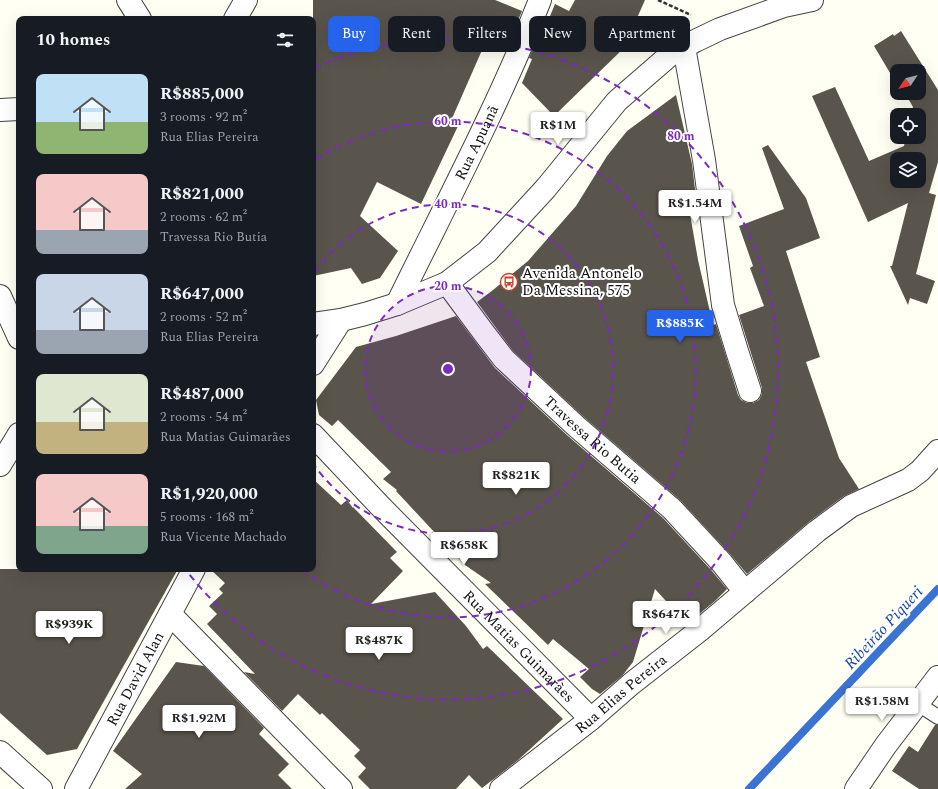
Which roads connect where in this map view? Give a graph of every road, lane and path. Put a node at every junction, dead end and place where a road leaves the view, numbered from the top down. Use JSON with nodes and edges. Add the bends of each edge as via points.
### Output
{"nodes":[{"id":1,"x":128,"y":0,"type":"edge"},
{"id":2,"x":246,"y":0,"type":"edge"},
{"id":3,"x":540,"y":0,"type":"edge"},
{"id":4,"x":812,"y":0,"type":"edge"},
{"id":5,"x":138,"y":16,"type":"edge"},
{"id":6,"x":238,"y":16,"type":"edge"},
{"id":7,"x":690,"y":44,"type":"edge"},
{"id":8,"x":675,"y":52,"type":"edge"},
{"id":9,"x":685,"y":52,"type":"edge"},
{"id":10,"x":16,"y":109,"type":"edge"},
{"id":11,"x":0,"y":110,"type":"edge"},
{"id":12,"x":447,"y":283,"type":"junction"},
{"id":13,"x":0,"y":296,"type":"edge"},
{"id":14,"x":397,"y":304,"type":"junction"},
{"id":15,"x":340,"y":320,"type":"junction"},
{"id":16,"x":316,"y":324,"type":"edge"},
{"id":17,"x":16,"y":331,"type":"edge"},
{"id":18,"x":316,"y":359,"type":"edge"},
{"id":19,"x":750,"y":391,"type":"dead end"},
{"id":20,"x":316,"y":438,"type":"edge"},
{"id":21,"x":16,"y":439,"type":"edge"},
{"id":22,"x":938,"y":451,"type":"edge"},
{"id":23,"x":0,"y":465,"type":"edge"},
{"id":24,"x":192,"y":572,"type":"edge"},
{"id":25,"x":745,"y":592,"type":"junction"},
{"id":26,"x":170,"y":614,"type":"junction"},
{"id":27,"x":938,"y":677,"type":"edge"},
{"id":28,"x":918,"y":704,"type":"junction"},
{"id":29,"x":938,"y":717,"type":"edge"},
{"id":30,"x":591,"y":720,"type":"junction"},
{"id":31,"x":0,"y":752,"type":"edge"},
{"id":32,"x":41,"y":789,"type":"edge"},
{"id":33,"x":76,"y":789,"type":"edge"},
{"id":34,"x":341,"y":789,"type":"edge"},
{"id":35,"x":501,"y":789,"type":"edge"},
{"id":36,"x":856,"y":789,"type":"edge"}],
"edges":[{"from":1,"to":5,"type":"street"},
{"from":2,"to":6,"type":"street"},
{"from":3,"to":14,"type":"street","name":"Rua Apuanã","via":[[480,134]]},
{"from":4,"to":7,"type":"street","via":[[753,16]]},
{"from":8,"to":12,"type":"street","via":[[617,101],[546,188],[486,252]]},
{"from":9,"to":19,"type":"street","via":[[704,160],[723,305]]},
{"from":10,"to":11,"type":"street"},
{"from":12,"to":14,"type":"street"},
{"from":12,"to":25,"type":"street","name":"Travessa Rio Butia","via":[[504,359],[571,422],[672,509]]},
{"from":13,"to":17,"type":"street"},
{"from":14,"to":15,"type":"street"},
{"from":15,"to":16,"type":"street"},
{"from":15,"to":18,"type":"street"},
{"from":20,"to":30,"type":"street","name":"Rua Matias Guimarães"},
{"from":21,"to":23,"type":"street"},
{"from":22,"to":25,"type":"street","name":"Rua Elias Pereira","via":[[908,480],[851,506],[816,531]]},
{"from":24,"to":26,"type":"street","name":"Rua David Alan"},
{"from":25,"to":30,"type":"street","name":"Rua Elias Pereira","via":[[631,684]]},
{"from":26,"to":33,"type":"street","name":"Rua David Alan"},
{"from":26,"to":34,"type":"street"},
{"from":27,"to":28,"type":"street"},
{"from":28,"to":29,"type":"lane"},
{"from":28,"to":36,"type":"street"},
{"from":30,"to":35,"type":"street","name":"Rua Elias Pereira"},
{"from":31,"to":32,"type":"street"}]}
